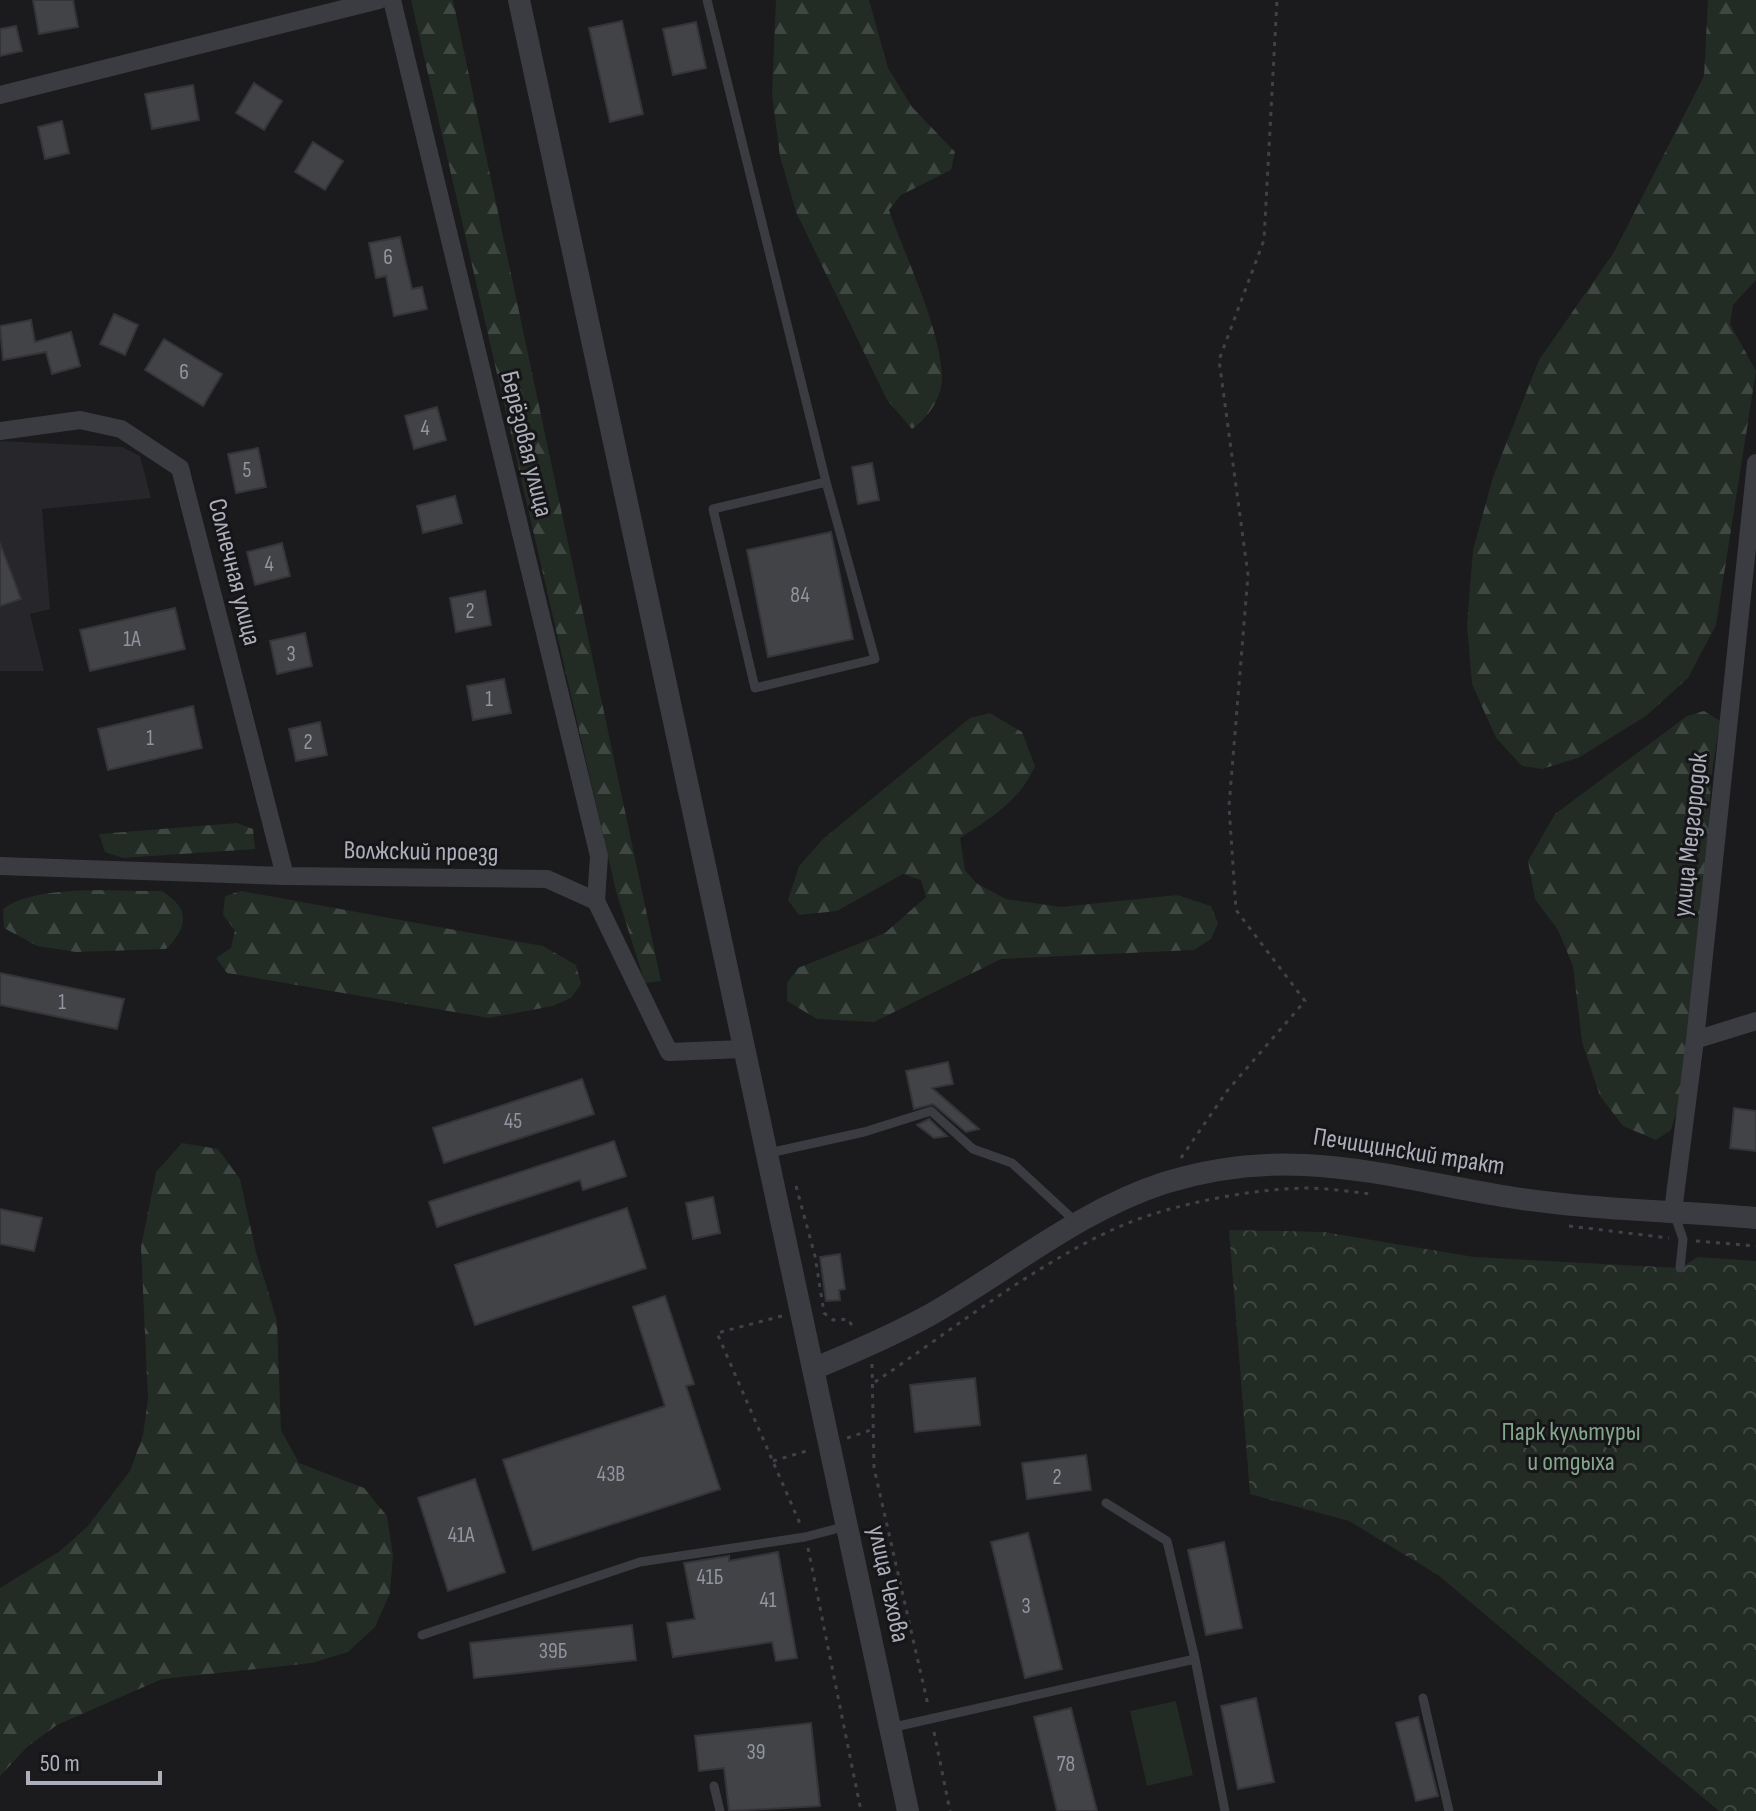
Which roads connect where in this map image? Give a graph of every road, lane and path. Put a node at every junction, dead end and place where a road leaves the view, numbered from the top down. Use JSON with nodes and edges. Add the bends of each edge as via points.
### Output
{"nodes":[{"id":1,"x":379,"y":0,"type":"edge"},
{"id":2,"x":392,"y":0,"type":"edge"},
{"id":3,"x":519,"y":0,"type":"edge"},
{"id":4,"x":707,"y":0,"type":"edge"},
{"id":5,"x":1277,"y":0,"type":"edge"},
{"id":6,"x":0,"y":95,"type":"edge"},
{"id":7,"x":0,"y":431,"type":"edge"},
{"id":8,"x":1756,"y":463,"type":"edge"},
{"id":9,"x":826,"y":482,"type":"junction"},
{"id":10,"x":0,"y":866,"type":"edge"},
{"id":11,"x":285,"y":876,"type":"junction"},
{"id":12,"x":596,"y":901,"type":"junction"},
{"id":13,"x":1756,"y":1021,"type":"edge"},
{"id":14,"x":1695,"y":1040,"type":"junction"},
{"id":15,"x":743,"y":1049,"type":"junction"},
{"id":16,"x":777,"y":1152,"type":"junction"},
{"id":17,"x":1163,"y":1184,"type":"junction"},
{"id":18,"x":1380,"y":1195,"type":"dead end"},
{"id":19,"x":1673,"y":1211,"type":"junction"},
{"id":20,"x":1756,"y":1218,"type":"edge"},
{"id":21,"x":1078,"y":1223,"type":"junction"},
{"id":22,"x":1565,"y":1226,"type":"dead end"},
{"id":23,"x":1683,"y":1239,"type":"junction"},
{"id":24,"x":1756,"y":1246,"type":"edge"},
{"id":25,"x":1680,"y":1268,"type":"dead end"},
{"id":26,"x":865,"y":1347,"type":"junction"},
{"id":27,"x":813,"y":1369,"type":"junction"},
{"id":28,"x":875,"y":1382,"type":"junction"},
{"id":29,"x":1106,"y":1503,"type":"dead end"},
{"id":30,"x":847,"y":1526,"type":"junction"},
{"id":31,"x":422,"y":1635,"type":"dead end"},
{"id":32,"x":1195,"y":1659,"type":"junction"},
{"id":33,"x":1423,"y":1698,"type":"dead end"},
{"id":34,"x":931,"y":1719,"type":"junction"},
{"id":35,"x":890,"y":1728,"type":"junction"},
{"id":36,"x":714,"y":1786,"type":"dead end"},
{"id":37,"x":720,"y":1811,"type":"edge"},
{"id":38,"x":908,"y":1811,"type":"edge"},
{"id":39,"x":950,"y":1811,"type":"edge"},
{"id":40,"x":1225,"y":1811,"type":"edge"},
{"id":41,"x":1449,"y":1811,"type":"edge"}],
"edges":[{"from":1,"to":6,"type":"street"},
{"from":2,"to":12,"type":"street","name":"Берёзовая улица","via":[[599,856]]},
{"from":3,"to":15,"type":"street","name":"улица Чехова"},
{"from":4,"to":9,"type":"lane"},
{"from":5,"to":17,"type":"path","via":[[1264,240],[1219,360],[1248,575],[1229,806],[1236,910],[1305,1001],[1227,1091]]},
{"from":7,"to":11,"type":"street","name":"Солнечная улица","via":[[80,420],[121,429],[180,468]]},
{"from":8,"to":14,"type":"street","name":"улица Медгородок"},
{"from":9,"to":9,"type":"lane","via":[[875,659],[755,688],[713,509]]},
{"from":10,"to":11,"type":"street","name":"Волжский проезд"},
{"from":11,"to":12,"type":"street","name":"Волжский проезд","via":[[547,879]]},
{"from":12,"to":15,"type":"street","via":[[669,1052]]},
{"from":13,"to":14,"type":"street"},
{"from":14,"to":19,"type":"street","name":"улица Медгородок"},
{"from":15,"to":16,"type":"street","name":"улица Чехова"},
{"from":16,"to":21,"type":"lane","via":[[931,1111],[973,1149],[1012,1163]]},
{"from":16,"to":26,"type":"path","via":[[815,1256],[824,1313],[833,1320],[848,1319]]},
{"from":16,"to":27,"type":"street","name":"улица Чехова"},
{"from":17,"to":19,"type":"street","name":"Печищинский тракт","via":[[1255,1164],[1311,1163],[1510,1197]]},
{"from":17,"to":21,"type":"street","name":"Печищинский тракт"},
{"from":18,"to":28,"type":"path","via":[[1306,1188],[1149,1215],[1044,1269]]},
{"from":19,"to":20,"type":"street","name":"Печищинский тракт"},
{"from":19,"to":23,"type":"lane"},
{"from":21,"to":26,"type":"street","name":"Печищинский тракт","via":[[928,1316]]},
{"from":22,"to":23,"type":"path"},
{"from":23,"to":24,"type":"path"},
{"from":23,"to":25,"type":"lane"},
{"from":26,"to":27,"type":"street","name":"Печищинский тракт"},
{"from":26,"to":28,"type":"path"},
{"from":27,"to":30,"type":"street","name":"улица Чехова"},
{"from":28,"to":34,"type":"path","via":[[874,1468]]},
{"from":29,"to":32,"type":"lane","via":[[1167,1541]]},
{"from":30,"to":31,"type":"lane","via":[[640,1562]]},
{"from":30,"to":35,"type":"street","name":"улица Чехова"},
{"from":32,"to":34,"type":"lane"},
{"from":32,"to":40,"type":"lane"},
{"from":33,"to":41,"type":"lane"},
{"from":34,"to":35,"type":"lane"},
{"from":34,"to":39,"type":"path"},
{"from":35,"to":38,"type":"street","name":"улица Чехова"},
{"from":36,"to":37,"type":"lane"}]}
